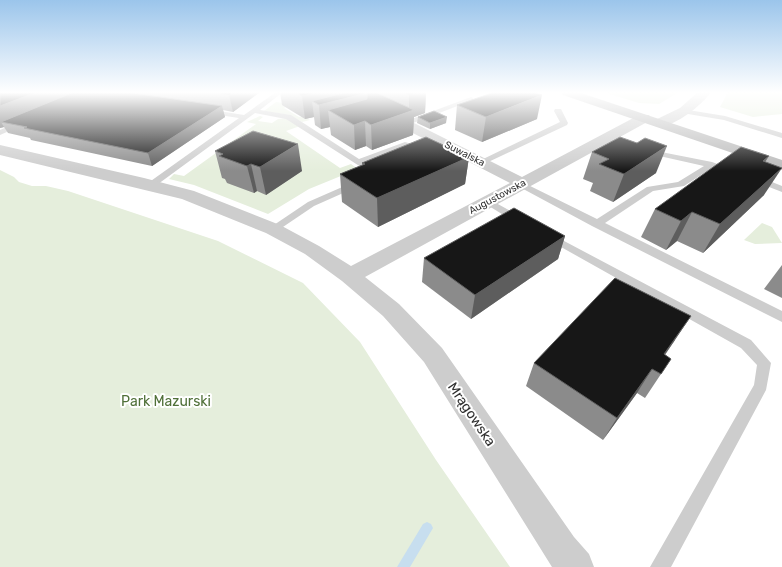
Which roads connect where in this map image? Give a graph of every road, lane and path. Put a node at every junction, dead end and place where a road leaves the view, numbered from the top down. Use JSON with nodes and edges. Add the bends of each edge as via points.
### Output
{"nodes":[{"id":1,"x":243,"y":118,"type":"edge"},
{"id":2,"x":290,"y":118,"type":"edge"},
{"id":3,"x":396,"y":118,"type":"edge"},
{"id":4,"x":417,"y":118,"type":"edge"},
{"id":5,"x":562,"y":118,"type":"edge"},
{"id":6,"x":647,"y":118,"type":"edge"},
{"id":7,"x":658,"y":118,"type":"edge"},
{"id":8,"x":726,"y":118,"type":"edge"},
{"id":9,"x":652,"y":120,"type":"junction"},
{"id":10,"x":28,"y":121,"type":"edge"},
{"id":11,"x":314,"y":121,"type":"dead end"},
{"id":12,"x":405,"y":123,"type":"junction"},
{"id":13,"x":301,"y":125,"type":"junction"},
{"id":14,"x":330,"y":131,"type":"dead end"},
{"id":15,"x":0,"y":133,"type":"edge"},
{"id":16,"x":316,"y":135,"type":"junction"},
{"id":17,"x":782,"y":136,"type":"edge"},
{"id":18,"x":408,"y":144,"type":"edge"},
{"id":19,"x":642,"y":149,"type":"edge"},
{"id":20,"x":0,"y":150,"type":"edge"},
{"id":21,"x":358,"y":162,"type":"junction"},
{"id":22,"x":481,"y":162,"type":"junction"},
{"id":23,"x":782,"y":165,"type":"edge"},
{"id":24,"x":712,"y":166,"type":"junction"},
{"id":25,"x":521,"y":183,"type":"junction"},
{"id":26,"x":151,"y":185,"type":"junction"},
{"id":27,"x":782,"y":189,"type":"edge"},
{"id":28,"x":487,"y":201,"type":"junction"},
{"id":29,"x":596,"y":224,"type":"junction"},
{"id":30,"x":273,"y":229,"type":"junction"},
{"id":31,"x":350,"y":276,"type":"junction"},
{"id":32,"x":782,"y":317,"type":"edge"},
{"id":33,"x":576,"y":567,"type":"edge"},
{"id":34,"x":660,"y":567,"type":"edge"}],
"edges":[{"from":1,"to":26,"type":"lane"},
{"from":2,"to":13,"type":"lane"},
{"from":3,"to":12,"type":"street","name":"Suwalska"},
{"from":4,"to":12,"type":"lane"},
{"from":5,"to":22,"type":"lane","via":[[564,123]]},
{"from":6,"to":9,"type":"street"},
{"from":7,"to":9,"type":"street","name":"Augustowska"},
{"from":8,"to":17,"type":"lane"},
{"from":9,"to":23,"type":"street"},
{"from":9,"to":25,"type":"street","name":"Augustowska"},
{"from":10,"to":15,"type":"lane"},
{"from":11,"to":13,"type":"lane"},
{"from":12,"to":22,"type":"street","name":"Suwalska","via":[[443,149]]},
{"from":13,"to":16,"type":"lane"},
{"from":14,"to":16,"type":"lane"},
{"from":16,"to":21,"type":"lane"},
{"from":18,"to":21,"type":"lane"},
{"from":19,"to":24,"type":"lane"},
{"from":20,"to":26,"type":"street","name":"Mrągowska"},
{"from":21,"to":30,"type":"lane","via":[[380,174],[311,204]]},
{"from":22,"to":25,"type":"street","name":"Suwalska"},
{"from":24,"to":27,"type":"lane","via":[[744,174]]},
{"from":24,"to":29,"type":"lane","via":[[681,184],[650,189]]},
{"from":25,"to":28,"type":"street","name":"Augustowska"},
{"from":25,"to":29,"type":"lane"},
{"from":26,"to":30,"type":"street","name":"Mrągowska","via":[[188,195]]},
{"from":28,"to":31,"type":"street","name":"Augustowska"},
{"from":28,"to":34,"type":"lane","via":[[746,344],[764,363],[761,386]]},
{"from":29,"to":32,"type":"lane"},
{"from":30,"to":31,"type":"street","name":"Mrągowska","via":[[312,250]]},
{"from":31,"to":33,"type":"street","name":"Mrągowska","via":[[391,310],[433,356],[561,550]]}]}
